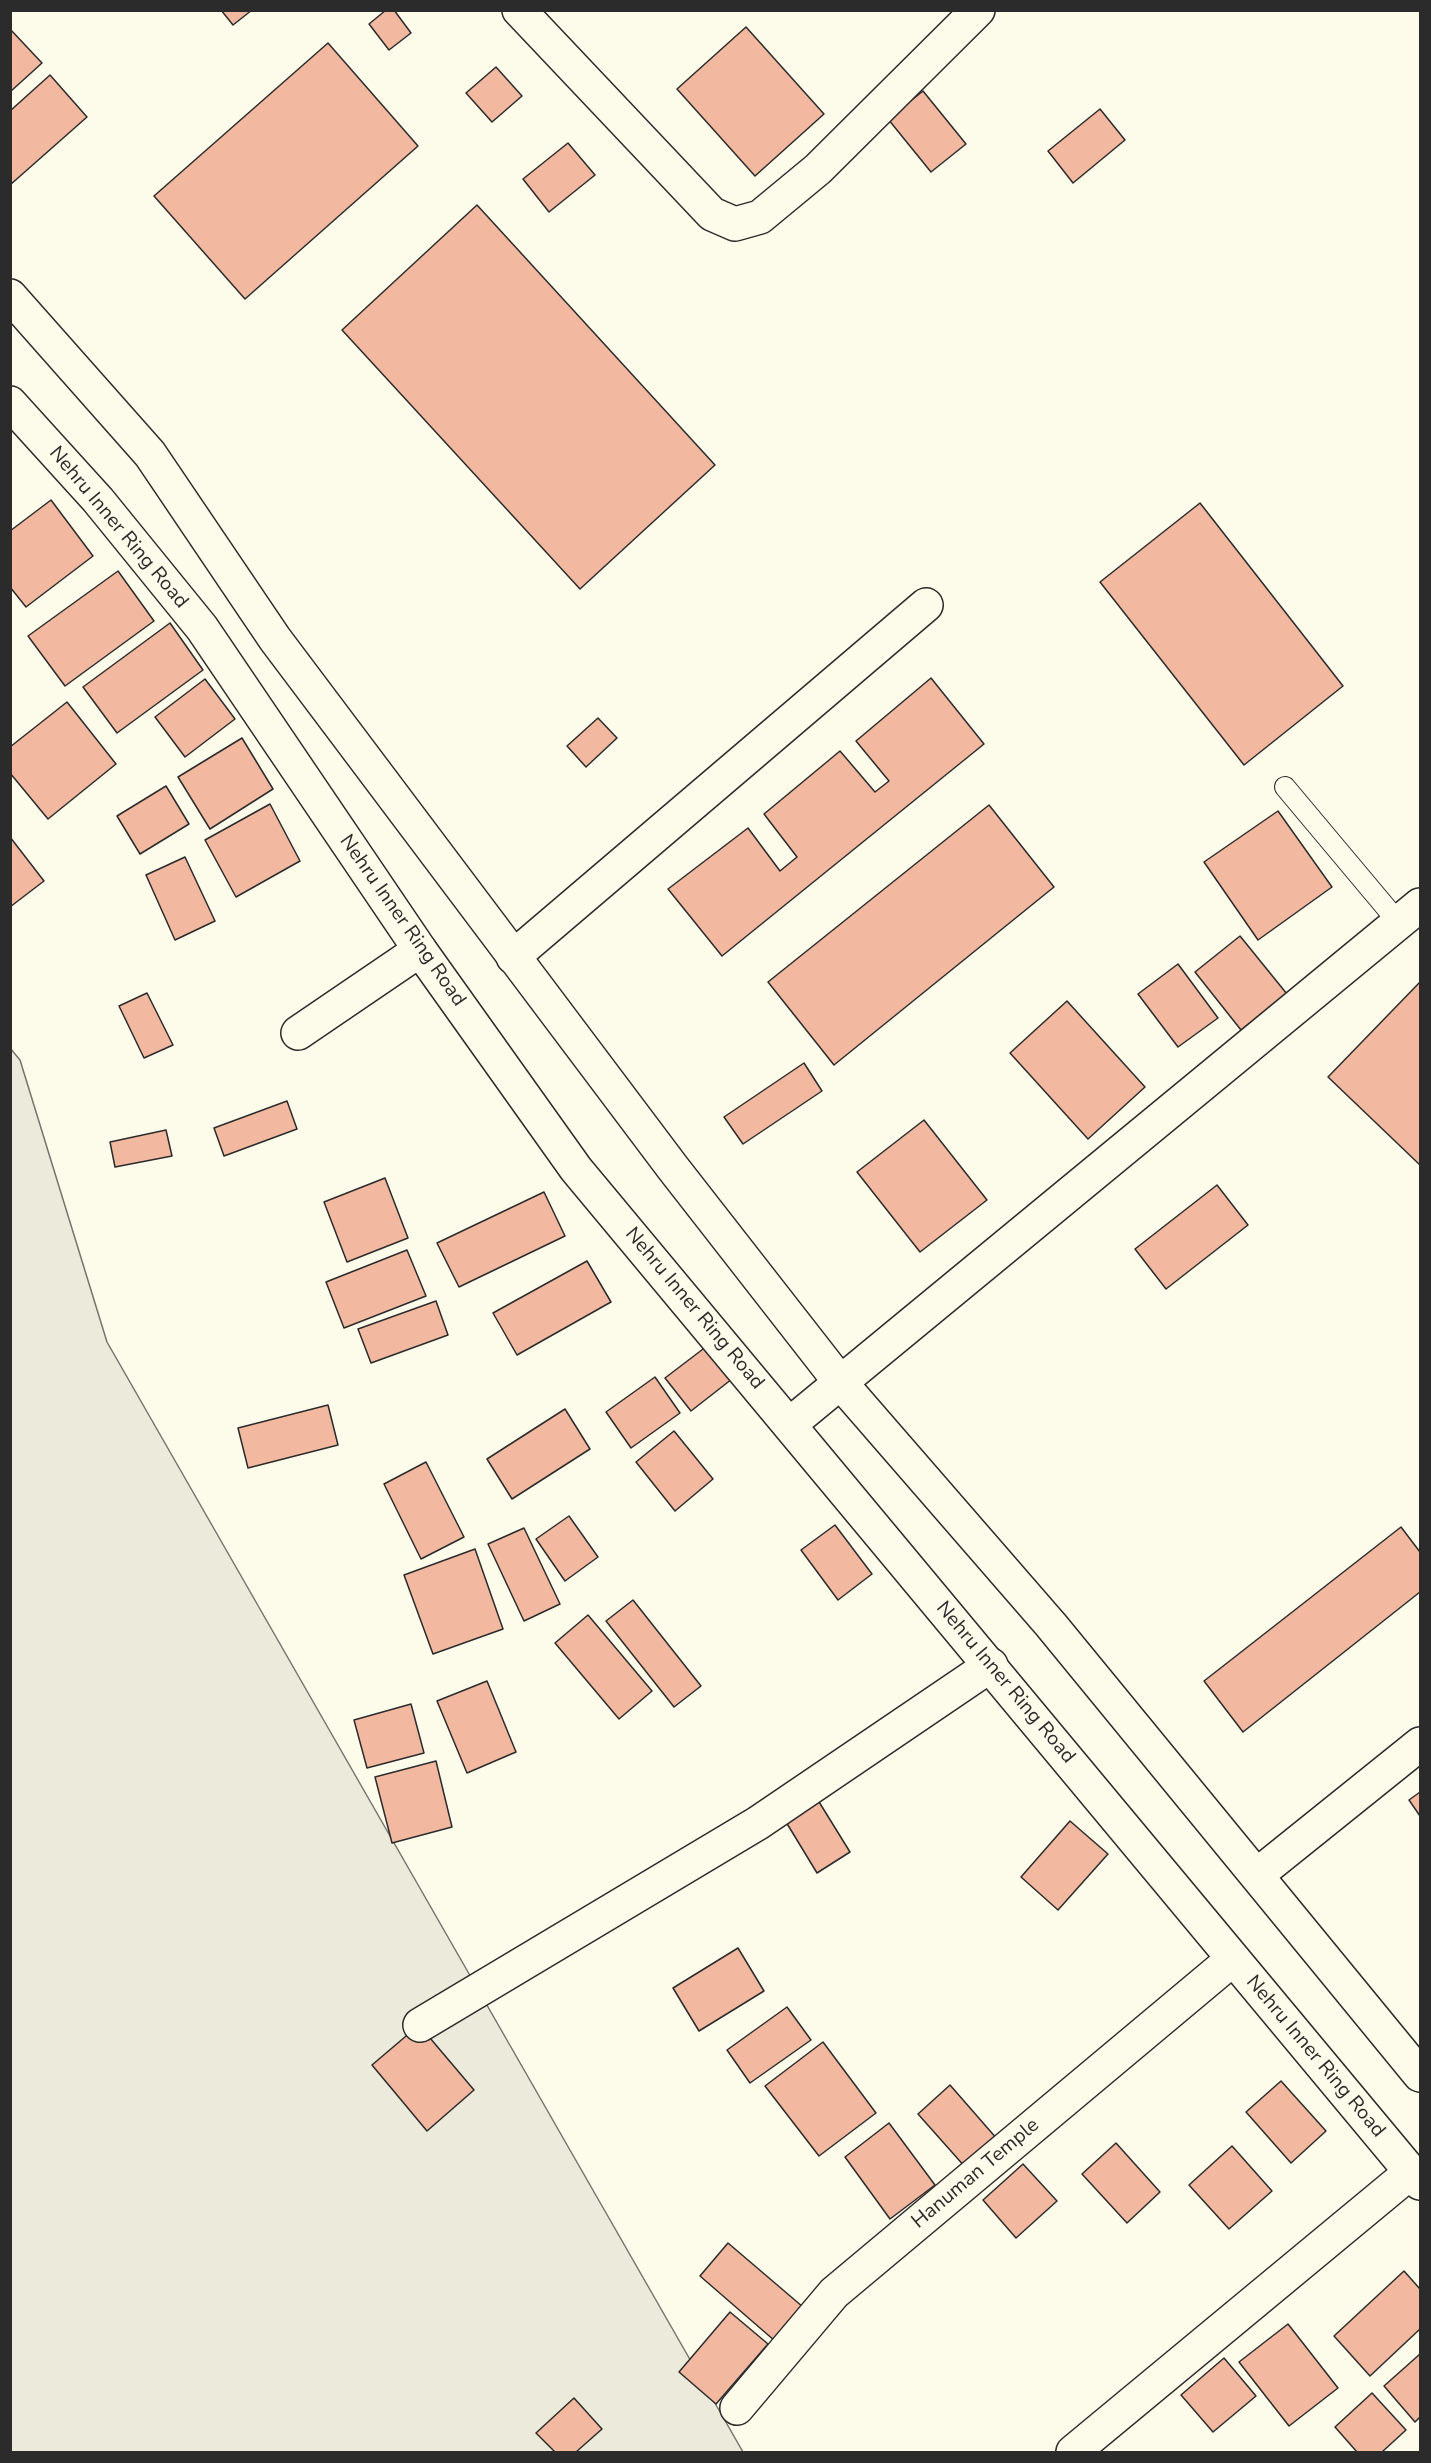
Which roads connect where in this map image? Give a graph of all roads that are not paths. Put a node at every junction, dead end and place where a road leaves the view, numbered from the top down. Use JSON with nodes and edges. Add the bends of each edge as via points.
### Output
{"nodes":[{"id":1,"x":519,"y":10,"type":"edge"},
{"id":2,"x":978,"y":10,"type":"edge"},
{"id":3,"x":10,"y":296,"type":"edge"},
{"id":4,"x":10,"y":404,"type":"edge"},
{"id":5,"x":926,"y":605,"type":"dead end"},
{"id":6,"x":1285,"y":787,"type":"dead end"},
{"id":7,"x":1410,"y":914,"type":"edge"},
{"id":8,"x":420,"y":950,"type":"junction"},
{"id":9,"x":513,"y":957,"type":"junction"},
{"id":10,"x":298,"y":1034,"type":"dead end"},
{"id":11,"x":840,"y":1382,"type":"junction"},
{"id":12,"x":790,"y":1424,"type":"junction"},
{"id":13,"x":991,"y":1665,"type":"junction"},
{"id":14,"x":1420,"y":1744,"type":"edge"},
{"id":15,"x":1257,"y":1875,"type":"junction"},
{"id":16,"x":1233,"y":1959,"type":"junction"},
{"id":17,"x":420,"y":2025,"type":"dead end"},
{"id":18,"x":1420,"y":2075,"type":"edge"},
{"id":19,"x":1416,"y":2177,"type":"edge"},
{"id":20,"x":737,"y":2408,"type":"dead end"},
{"id":21,"x":1073,"y":2452,"type":"edge"}],
"edges":[{"from":1,"to":2,"type":"main road","via":[[712,214],[735,224],[760,217],[819,169]]},
{"from":3,"to":9,"type":"main road","via":[[150,454],[275,639]]},
{"from":4,"to":8,"type":"main road","name":"Nehru Inner Ring Road","via":[[98,500],[202,628]]},
{"from":5,"to":9,"type":"main road"},
{"from":6,"to":7,"type":"lane"},
{"from":7,"to":11,"type":"main road"},
{"from":8,"to":10,"type":"main road"},
{"from":8,"to":12,"type":"main road","name":"Nehru Inner Ring Road","via":[[576,1168]]},
{"from":9,"to":11,"type":"main road"},
{"from":11,"to":12,"type":"main road"},
{"from":11,"to":15,"type":"main road","via":[[1051,1625]]},
{"from":12,"to":13,"type":"main road","name":"Nehru Inner Ring Road"},
{"from":13,"to":16,"type":"main road","name":"Nehru Inner Ring Road"},
{"from":13,"to":17,"type":"main road","via":[[758,1823]]},
{"from":14,"to":15,"type":"main road"},
{"from":15,"to":18,"type":"main road"},
{"from":16,"to":19,"type":"main road","name":"Nehru Inner Ring Road"},
{"from":16,"to":20,"type":"main road","name":"Hanuman Temple","via":[[834,2293]]},
{"from":19,"to":21,"type":"main road"}]}
